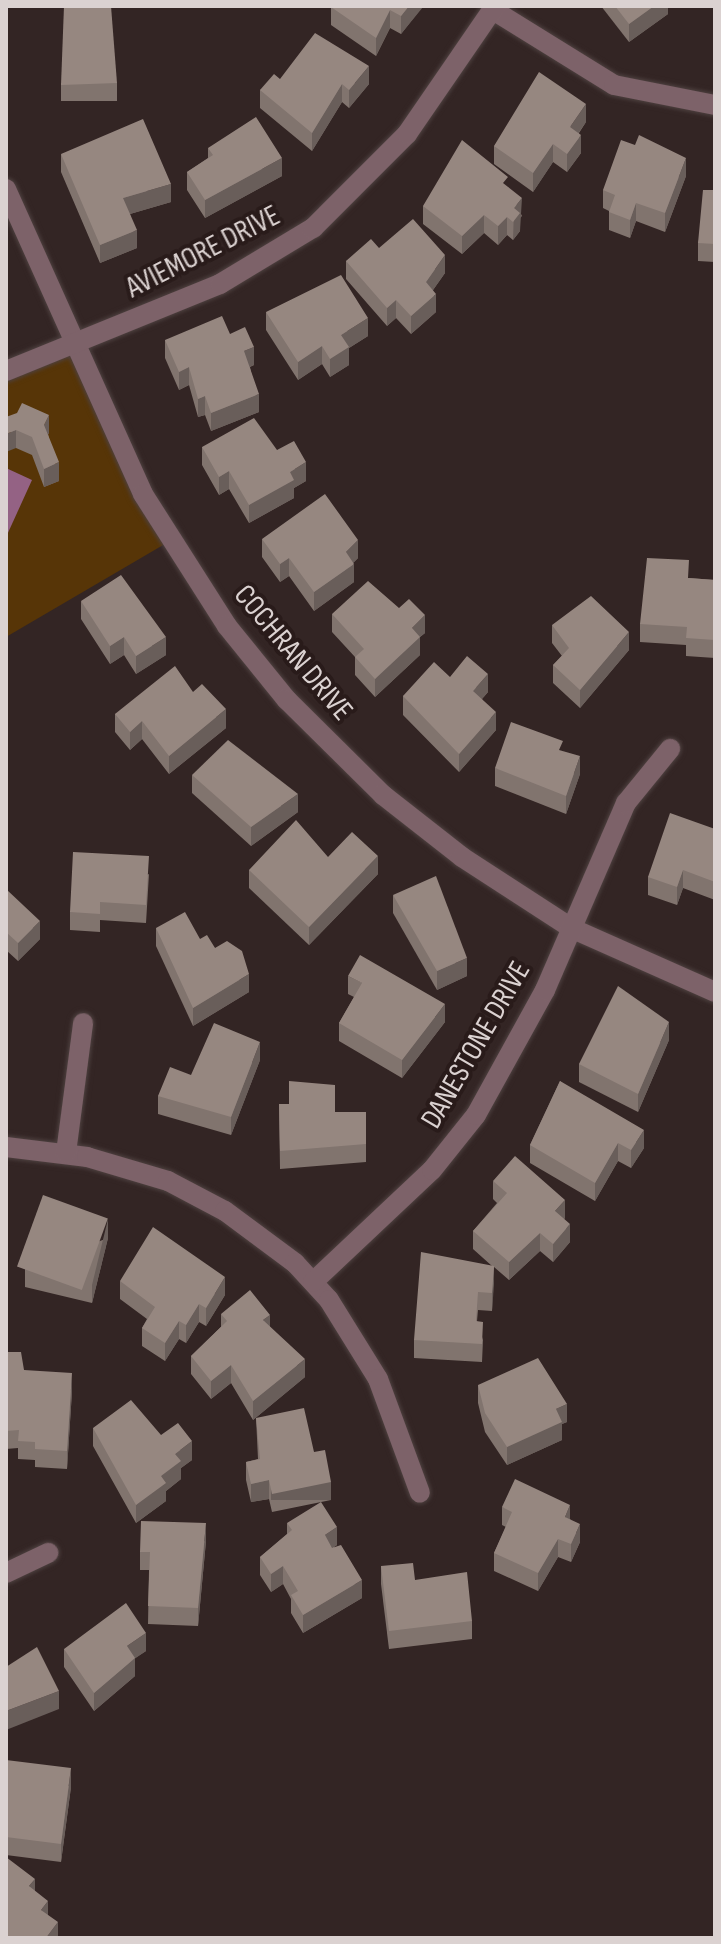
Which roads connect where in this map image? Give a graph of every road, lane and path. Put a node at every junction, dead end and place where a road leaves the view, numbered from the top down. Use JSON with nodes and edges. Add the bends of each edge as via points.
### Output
{"nodes":[{"id":1,"x":494,"y":8,"type":"edge"},
{"id":2,"x":715,"y":105,"type":"edge"},
{"id":3,"x":6,"y":189,"type":"edge"},
{"id":4,"x":73,"y":345,"type":"junction"},
{"id":5,"x":6,"y":371,"type":"edge"},
{"id":6,"x":670,"y":749,"type":"dead end"},
{"id":7,"x":573,"y":929,"type":"junction"},
{"id":8,"x":715,"y":992,"type":"edge"},
{"id":9,"x":83,"y":1023,"type":"dead end"},
{"id":10,"x":6,"y":1147,"type":"edge"},
{"id":11,"x":66,"y":1153,"type":"junction"},
{"id":12,"x":313,"y":1282,"type":"junction"},
{"id":13,"x":420,"y":1493,"type":"dead end"},
{"id":14,"x":48,"y":1553,"type":"dead end"},
{"id":15,"x":6,"y":1573,"type":"edge"}],
"edges":[{"from":1,"to":2,"type":"street","via":[[614,85]]},
{"from":1,"to":4,"type":"street","name":"AVIEMORE DRIVE","via":[[407,134],[331,214],[242,273]]},
{"from":3,"to":4,"type":"street","name":"COCHRAN DRIVE"},
{"from":4,"to":5,"type":"street","name":"AVIEMORE DRIVE"},
{"from":4,"to":7,"type":"street","name":"COCHRAN DRIVE","via":[[166,535],[287,700],[421,827]]},
{"from":6,"to":7,"type":"street","name":"DANESTONE DRIVE","via":[[630,797]]},
{"from":7,"to":8,"type":"street","name":"COCHRAN DRIVE"},
{"from":7,"to":12,"type":"street","name":"DANESTONE DRIVE","via":[[502,1072],[461,1136]]},
{"from":9,"to":11,"type":"street"},
{"from":10,"to":11,"type":"street"},
{"from":11,"to":12,"type":"street","via":[[197,1194],[274,1245]]},
{"from":12,"to":13,"type":"street","via":[[378,1379]]},
{"from":14,"to":15,"type":"street"}]}
